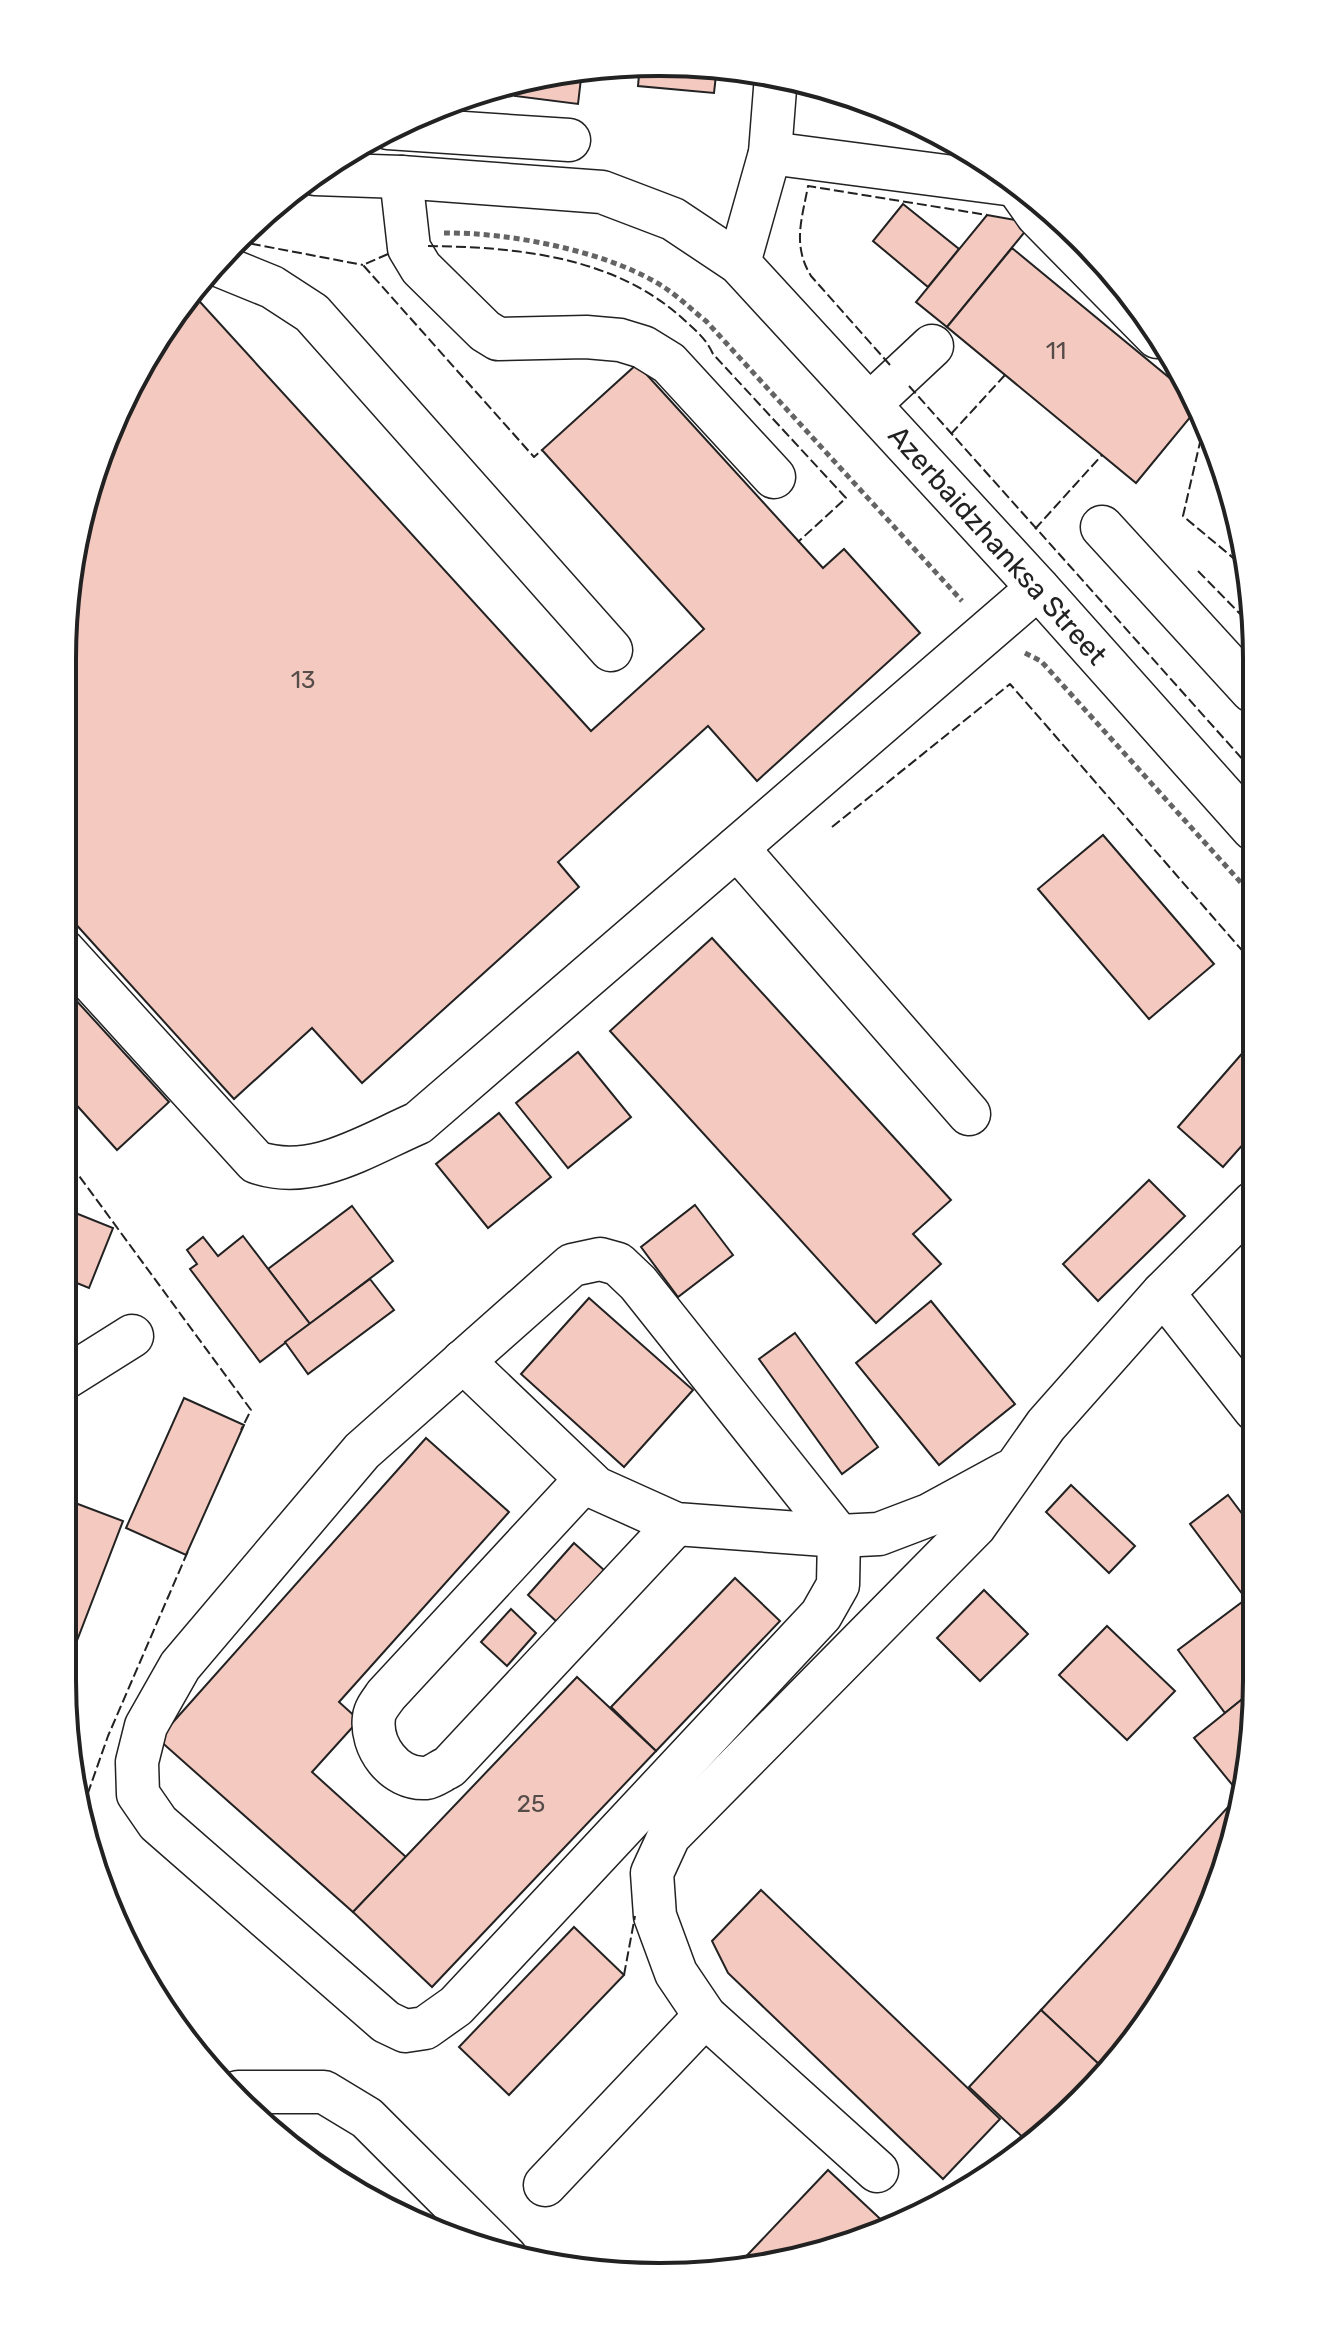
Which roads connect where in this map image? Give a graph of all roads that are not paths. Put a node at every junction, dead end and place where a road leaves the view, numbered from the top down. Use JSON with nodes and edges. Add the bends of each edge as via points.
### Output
{"nodes":[{"id":1,"x":775,"y":87,"type":"edge"},
{"id":2,"x":415,"y":130,"type":"edge"},
{"id":3,"x":569,"y":140,"type":"dead end"},
{"id":4,"x":770,"y":153,"type":"junction"},
{"id":5,"x":334,"y":175,"type":"edge"},
{"id":6,"x":401,"y":177,"type":"junction"},
{"id":7,"x":997,"y":183,"type":"edge"},
{"id":8,"x":1038,"y":216,"type":"edge"},
{"id":9,"x":739,"y":263,"type":"junction"},
{"id":10,"x":227,"y":269,"type":"edge"},
{"id":11,"x":1109,"y":288,"type":"edge"},
{"id":12,"x":932,"y":346,"type":"dead end"},
{"id":13,"x":870,"y":404,"type":"junction"},
{"id":14,"x":774,"y":477,"type":"dead end"},
{"id":15,"x":1102,"y":527,"type":"dead end"},
{"id":16,"x":1038,"y":588,"type":"junction"},
{"id":17,"x":611,"y":650,"type":"dead end"},
{"id":18,"x":1243,"y":681,"type":"edge"},
{"id":19,"x":1243,"y":818,"type":"edge"},
{"id":20,"x":737,"y":848,"type":"junction"},
{"id":21,"x":76,"y":964,"type":"edge"},
{"id":22,"x":969,"y":1114,"type":"dead end"},
{"id":23,"x":1243,"y":1213,"type":"edge"},
{"id":24,"x":1163,"y":1293,"type":"junction"},
{"id":25,"x":132,"y":1336,"type":"dead end"},
{"id":26,"x":463,"y":1361,"type":"junction"},
{"id":27,"x":76,"y":1371,"type":"edge"},
{"id":28,"x":1243,"y":1395,"type":"edge"},
{"id":29,"x":1016,"y":1468,"type":"junction"},
{"id":30,"x":586,"y":1479,"type":"junction"},
{"id":31,"x":676,"y":1524,"type":"junction"},
{"id":32,"x":839,"y":1536,"type":"junction"},
{"id":33,"x":705,"y":2016,"type":"junction"},
{"id":34,"x":247,"y":2092,"type":"edge"},
{"id":35,"x":877,"y":2171,"type":"dead end"},
{"id":36,"x":545,"y":2185,"type":"dead end"},
{"id":37,"x":485,"y":2236,"type":"edge"}],
"edges":[{"from":1,"to":4,"type":"street"},
{"from":2,"to":3,"type":"street"},
{"from":4,"to":7,"type":"street"},
{"from":4,"to":9,"type":"street"},
{"from":5,"to":6,"type":"street","name":"Azerbaidzhanksa Street"},
{"from":6,"to":9,"type":"street","name":"Azerbaidzhanksa Street","via":[[602,192],[673,219]]},
{"from":6,"to":14,"type":"street","via":[[409,248],[421,268],[485,331],[498,339],[586,337],[643,347],[669,363]]},
{"from":8,"to":11,"type":"street"},
{"from":9,"to":13,"type":"street","name":"Azerbaidzhanksa Street"},
{"from":10,"to":17,"type":"street","via":[[272,287],[312,313]]},
{"from":12,"to":13,"type":"street"},
{"from":13,"to":16,"type":"street","name":"Azerbaidzhanksa Street"},
{"from":15,"to":18,"type":"street"},
{"from":16,"to":19,"type":"street","name":"Azerbaidzhanksa Street"},
{"from":16,"to":20,"type":"street"},
{"from":20,"to":21,"type":"street","via":[[418,1123],[322,1165],[287,1169],[256,1162]]},
{"from":20,"to":22,"type":"street"},
{"from":23,"to":24,"type":"street"},
{"from":24,"to":28,"type":"street"},
{"from":24,"to":29,"type":"street","via":[[1046,1425]]},
{"from":25,"to":27,"type":"street"},
{"from":26,"to":30,"type":"street"},
{"from":26,"to":32,"type":"street","via":[[572,1265],[600,1259],[618,1264]]},
{"from":26,"to":32,"type":"street","via":[[362,1451],[180,1666],[146,1726],[137,1762],[138,1794],[158,1823],[386,2022],[405,2031],[425,2028],[456,2006],[821,1615],[838,1585]]},
{"from":29,"to":32,"type":"street","via":[[929,1515],[879,1534]]},
{"from":29,"to":33,"type":"street","via":[[975,1526],[669,1836],[652,1873],[655,1916],[676,1973]]},
{"from":30,"to":31,"type":"street"},
{"from":30,"to":31,"type":"street","via":[[374,1713],[374,1736],[382,1755],[406,1774],[428,1778],[449,1767]]},
{"from":31,"to":32,"type":"street"},
{"from":33,"to":35,"type":"street"},
{"from":33,"to":36,"type":"street"},
{"from":34,"to":37,"type":"street","via":[[324,2092],[367,2118]]}]}
